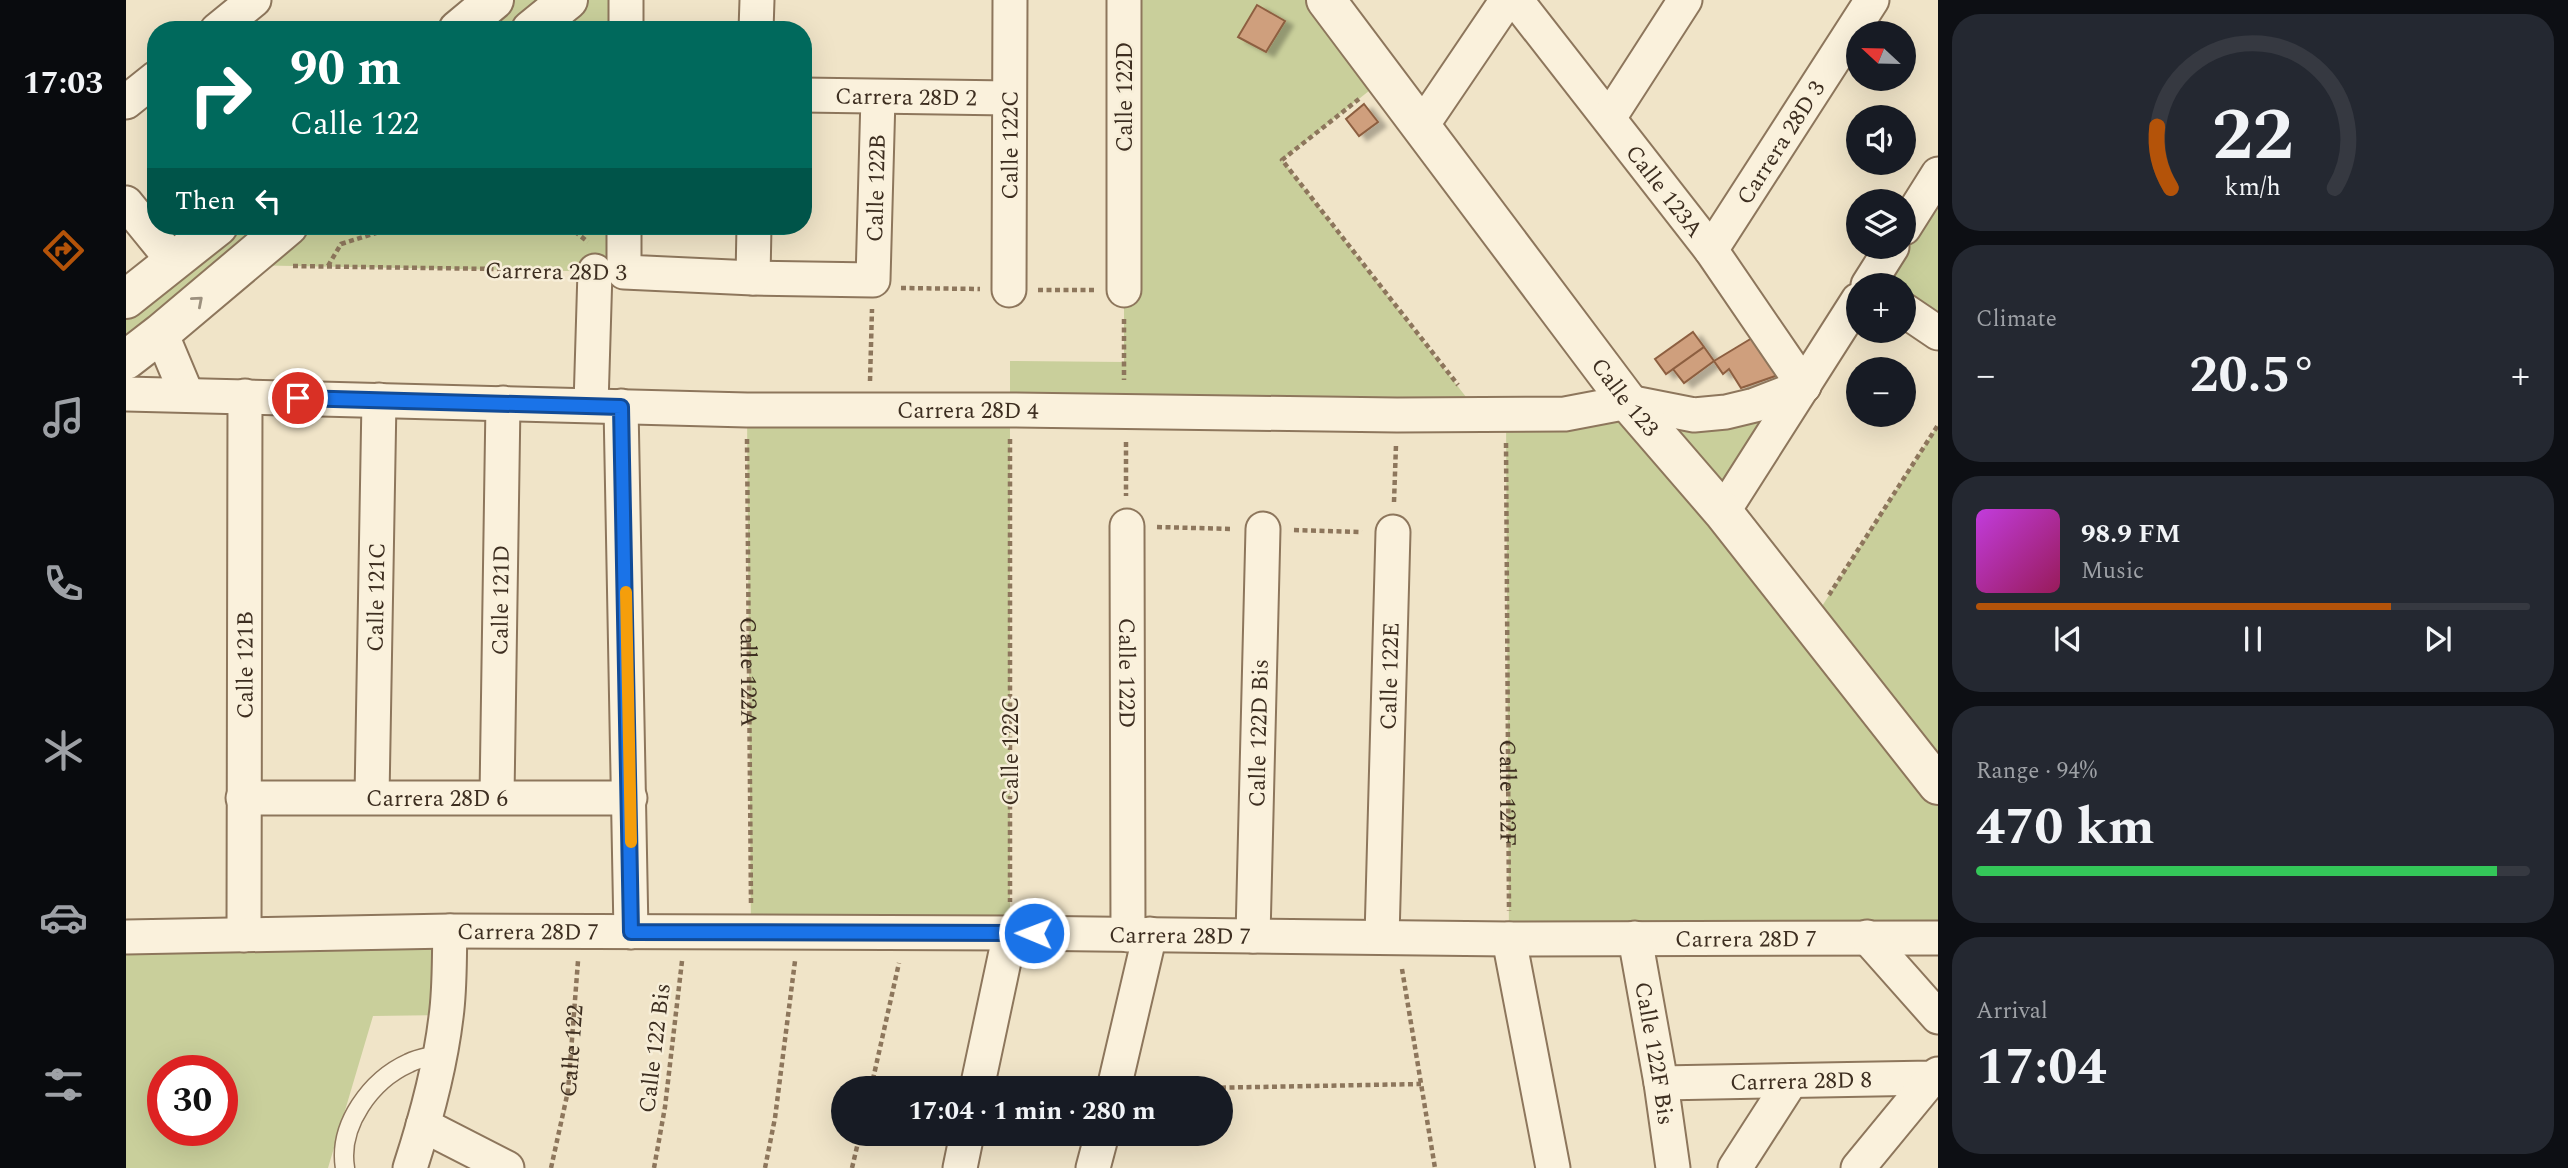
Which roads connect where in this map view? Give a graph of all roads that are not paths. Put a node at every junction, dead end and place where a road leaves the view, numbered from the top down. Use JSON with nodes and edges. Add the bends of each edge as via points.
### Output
{"nodes":[{"id":1,"x":254,"y":0,"type":"edge"},
{"id":2,"x":568,"y":0,"type":"edge"},
{"id":3,"x":626,"y":0,"type":"edge"},
{"id":4,"x":757,"y":0,"type":"edge"},
{"id":5,"x":1010,"y":0,"type":"edge"},
{"id":6,"x":1124,"y":0,"type":"edge"},
{"id":7,"x":1326,"y":0,"type":"edge"},
{"id":8,"x":1507,"y":0,"type":"edge"},
{"id":9,"x":1516,"y":0,"type":"edge"},
{"id":10,"x":1685,"y":0,"type":"edge"},
{"id":11,"x":1872,"y":0,"type":"edge"},
{"id":12,"x":228,"y":21,"type":"edge"},
{"id":13,"x":542,"y":21,"type":"edge"},
{"id":14,"x":626,"y":21,"type":"edge"},
{"id":15,"x":756,"y":21,"type":"edge"},
{"id":16,"x":147,"y":85,"type":"edge"},
{"id":17,"x":812,"y":95,"type":"edge"},
{"id":18,"x":878,"y":97,"type":"junction"},
{"id":19,"x":1009,"y":98,"type":"junction"},
{"id":20,"x":126,"y":102,"type":"edge"},
{"id":21,"x":1609,"y":118,"type":"junction"},
{"id":22,"x":1421,"y":127,"type":"junction"},
{"id":23,"x":1938,"y":174,"type":"edge"},
{"id":24,"x":126,"y":203,"type":"edge"},
{"id":25,"x":1916,"y":209,"type":"edge"},
{"id":26,"x":147,"y":229,"type":"edge"},
{"id":27,"x":152,"y":235,"type":"edge"},
{"id":28,"x":207,"y":235,"type":"edge"},
{"id":29,"x":277,"y":235,"type":"edge"},
{"id":30,"x":621,"y":235,"type":"edge"},
{"id":31,"x":754,"y":235,"type":"edge"},
{"id":32,"x":1711,"y":250,"type":"junction"},
{"id":33,"x":174,"y":262,"type":"junction"},
{"id":34,"x":610,"y":271,"type":"junction"},
{"id":35,"x":753,"y":278,"type":"junction"},
{"id":36,"x":1009,"y":290,"type":"dead end"},
{"id":37,"x":1124,"y":290,"type":"road end"},
{"id":38,"x":872,"y":291,"type":"joint"},
{"id":39,"x":126,"y":299,"type":"edge"},
{"id":40,"x":1916,"y":318,"type":"edge"},
{"id":41,"x":1846,"y":319,"type":"edge"},
{"id":42,"x":161,"y":333,"type":"junction"},
{"id":43,"x":1938,"y":333,"type":"edge"},
{"id":44,"x":126,"y":360,"type":"edge"},
{"id":45,"x":1804,"y":386,"type":"junction"},
{"id":46,"x":126,"y":394,"type":"edge"},
{"id":47,"x":187,"y":395,"type":"junction"},
{"id":48,"x":245,"y":396,"type":"junction"},
{"id":49,"x":379,"y":400,"type":"junction"},
{"id":50,"x":1628,"y":402,"type":"junction"},
{"id":51,"x":503,"y":403,"type":"junction"},
{"id":52,"x":606,"y":406,"type":"junction"},
{"id":53,"x":1723,"y":512,"type":"junction"},
{"id":54,"x":1127,"y":526,"type":"road end"},
{"id":55,"x":1263,"y":529,"type":"dead end"},
{"id":56,"x":1394,"y":532,"type":"road end"},
{"id":57,"x":1938,"y":785,"type":"edge"},
{"id":58,"x":497,"y":796,"type":"junction"},
{"id":59,"x":372,"y":797,"type":"junction"},
{"id":60,"x":243,"y":798,"type":"junction"},
{"id":61,"x":630,"y":798,"type":"junction"},
{"id":62,"x":450,"y":931,"type":"junction"},
{"id":63,"x":631,"y":932,"type":"junction"},
{"id":64,"x":1010,"y":933,"type":"junction"},
{"id":65,"x":1139,"y":934,"type":"junction"},
{"id":66,"x":244,"y":935,"type":"junction"},
{"id":67,"x":1253,"y":936,"type":"junction"},
{"id":68,"x":126,"y":937,"type":"edge"},
{"id":69,"x":1867,"y":937,"type":"junction"},
{"id":70,"x":1390,"y":938,"type":"junction"},
{"id":71,"x":1634,"y":938,"type":"junction"},
{"id":72,"x":1938,"y":938,"type":"edge"},
{"id":73,"x":1509,"y":939,"type":"junction"},
{"id":74,"x":1938,"y":1017,"type":"edge"},
{"id":75,"x":441,"y":1054,"type":"junction"},
{"id":76,"x":980,"y":1076,"type":"edge"},
{"id":77,"x":1116,"y":1076,"type":"edge"},
{"id":78,"x":1935,"y":1076,"type":"edge"},
{"id":79,"x":1791,"y":1081,"type":"junction"},
{"id":80,"x":1661,"y":1083,"type":"junction"},
{"id":81,"x":424,"y":1125,"type":"junction"},
{"id":82,"x":965,"y":1146,"type":"edge"},
{"id":83,"x":1099,"y":1146,"type":"edge"},
{"id":84,"x":345,"y":1168,"type":"edge"},
{"id":85,"x":410,"y":1168,"type":"edge"},
{"id":86,"x":508,"y":1168,"type":"edge"},
{"id":87,"x":960,"y":1168,"type":"edge"},
{"id":88,"x":1093,"y":1168,"type":"edge"},
{"id":89,"x":1553,"y":1168,"type":"edge"},
{"id":90,"x":1673,"y":1168,"type":"edge"},
{"id":91,"x":1735,"y":1168,"type":"edge"},
{"id":92,"x":1858,"y":1168,"type":"edge"}],
"edges":[{"from":1,"to":12,"type":"street"},
{"from":2,"to":13,"type":"street"},
{"from":3,"to":14,"type":"street"},
{"from":4,"to":15,"type":"street"},
{"from":5,"to":19,"type":"street","name":"Calle 122C"},
{"from":6,"to":37,"type":"street","name":"Calle 122D"},
{"from":7,"to":22,"type":"street","name":"Calle 123"},
{"from":8,"to":22,"type":"street"},
{"from":9,"to":21,"type":"street","name":"Calle 123A"},
{"from":10,"to":21,"type":"street"},
{"from":11,"to":32,"type":"street","name":"Carrera 28D 3"},
{"from":16,"to":20,"type":"street"},
{"from":17,"to":18,"type":"street","name":"Carrera 28D 2"},
{"from":18,"to":19,"type":"street","name":"Carrera 28D 2"},
{"from":18,"to":38,"type":"street","name":"Calle 122B"},
{"from":19,"to":36,"type":"street","name":"Calle 122C"},
{"from":21,"to":32,"type":"street","name":"Calle 123A"},
{"from":22,"to":50,"type":"street","name":"Calle 123"},
{"from":23,"to":25,"type":"street"},
{"from":24,"to":26,"type":"street"},
{"from":27,"to":33,"type":"street"},
{"from":28,"to":33,"type":"street"},
{"from":42,"to":29,"type":"street","one_way":true},
{"from":30,"to":34,"type":"street"},
{"from":31,"to":35,"type":"street"},
{"from":32,"to":45,"type":"street","name":"Calle 123A"},
{"from":33,"to":39,"type":"street"},
{"from":34,"to":35,"type":"street","name":"Carrera 28D 3"},
{"from":34,"to":52,"type":"street"},
{"from":35,"to":38,"type":"street","name":"Carrera 28D 3"},
{"from":40,"to":43,"type":"street"},
{"from":41,"to":45,"type":"street"},
{"from":42,"to":44,"type":"street"},
{"from":42,"to":47,"type":"street"},
{"from":45,"to":50,"type":"street","name":"Carrera 28D 4","via":[[1755,405],[1695,415]]},
{"from":45,"to":53,"type":"street"},
{"from":46,"to":47,"type":"street","name":"Carrera 28D 4"},
{"from":47,"to":48,"type":"street","name":"Carrera 28D 4"},
{"from":48,"to":49,"type":"street","name":"Carrera 28D 4"},
{"from":48,"to":60,"type":"street","name":"Calle 121B"},
{"from":49,"to":51,"type":"street","name":"Carrera 28D 4"},
{"from":49,"to":59,"type":"street","name":"Calle 121C"},
{"from":50,"to":52,"type":"street","name":"Carrera 28D 4","via":[[1565,414],[1397,415]]},
{"from":50,"to":53,"type":"street","name":"Calle 123"},
{"from":51,"to":52,"type":"street","name":"Carrera 28D 4"},
{"from":51,"to":58,"type":"street","name":"Calle 121D"},
{"from":52,"to":61,"type":"street"},
{"from":53,"to":57,"type":"street","name":"Calle 123"},
{"from":54,"to":65,"type":"street","name":"Calle 122D"},
{"from":55,"to":67,"type":"street","name":"Calle 122D Bis"},
{"from":56,"to":70,"type":"street","name":"Calle 122E"},
{"from":58,"to":59,"type":"street","name":"Carrera 28D 6"},
{"from":58,"to":61,"type":"street","name":"Carrera 28D 6"},
{"from":59,"to":60,"type":"street","name":"Carrera 28D 6"},
{"from":60,"to":66,"type":"street","name":"Calle 121B"},
{"from":61,"to":63,"type":"street"},
{"from":62,"to":63,"type":"street","name":"Carrera 28D 7"},
{"from":62,"to":66,"type":"street","name":"Carrera 28D 7"},
{"from":62,"to":75,"type":"street"},
{"from":63,"to":64,"type":"street","name":"Carrera 28D 7"},
{"from":64,"to":65,"type":"street","name":"Carrera 28D 7"},
{"from":64,"to":76,"type":"street"},
{"from":65,"to":67,"type":"street","name":"Carrera 28D 7"},
{"from":65,"to":77,"type":"street","name":"Calle 122D"},
{"from":66,"to":68,"type":"street","name":"Carrera 28D 7"},
{"from":67,"to":70,"type":"street","name":"Carrera 28D 7"},
{"from":69,"to":71,"type":"street","name":"Carrera 28D 7"},
{"from":69,"to":72,"type":"street","name":"Carrera 28D 7"},
{"from":69,"to":74,"type":"street"},
{"from":70,"to":73,"type":"street","name":"Carrera 28D 7"},
{"from":71,"to":73,"type":"street","name":"Carrera 28D 7"},
{"from":71,"to":80,"type":"street","name":"Calle 122F Bis"},
{"from":73,"to":89,"type":"street"},
{"from":75,"to":81,"type":"street"},
{"from":75,"to":84,"type":"lane","via":[[410,1062],[383,1078],[362,1102],[348,1131]]},
{"from":78,"to":79,"type":"street","name":"Carrera 28D 8"},
{"from":78,"to":92,"type":"street"},
{"from":79,"to":80,"type":"street","name":"Carrera 28D 8"},
{"from":79,"to":91,"type":"street"},
{"from":80,"to":90,"type":"street","name":"Calle 122F Bis"},
{"from":81,"to":85,"type":"street"},
{"from":81,"to":86,"type":"street"},
{"from":82,"to":87,"type":"street"},
{"from":83,"to":88,"type":"street"}]}
